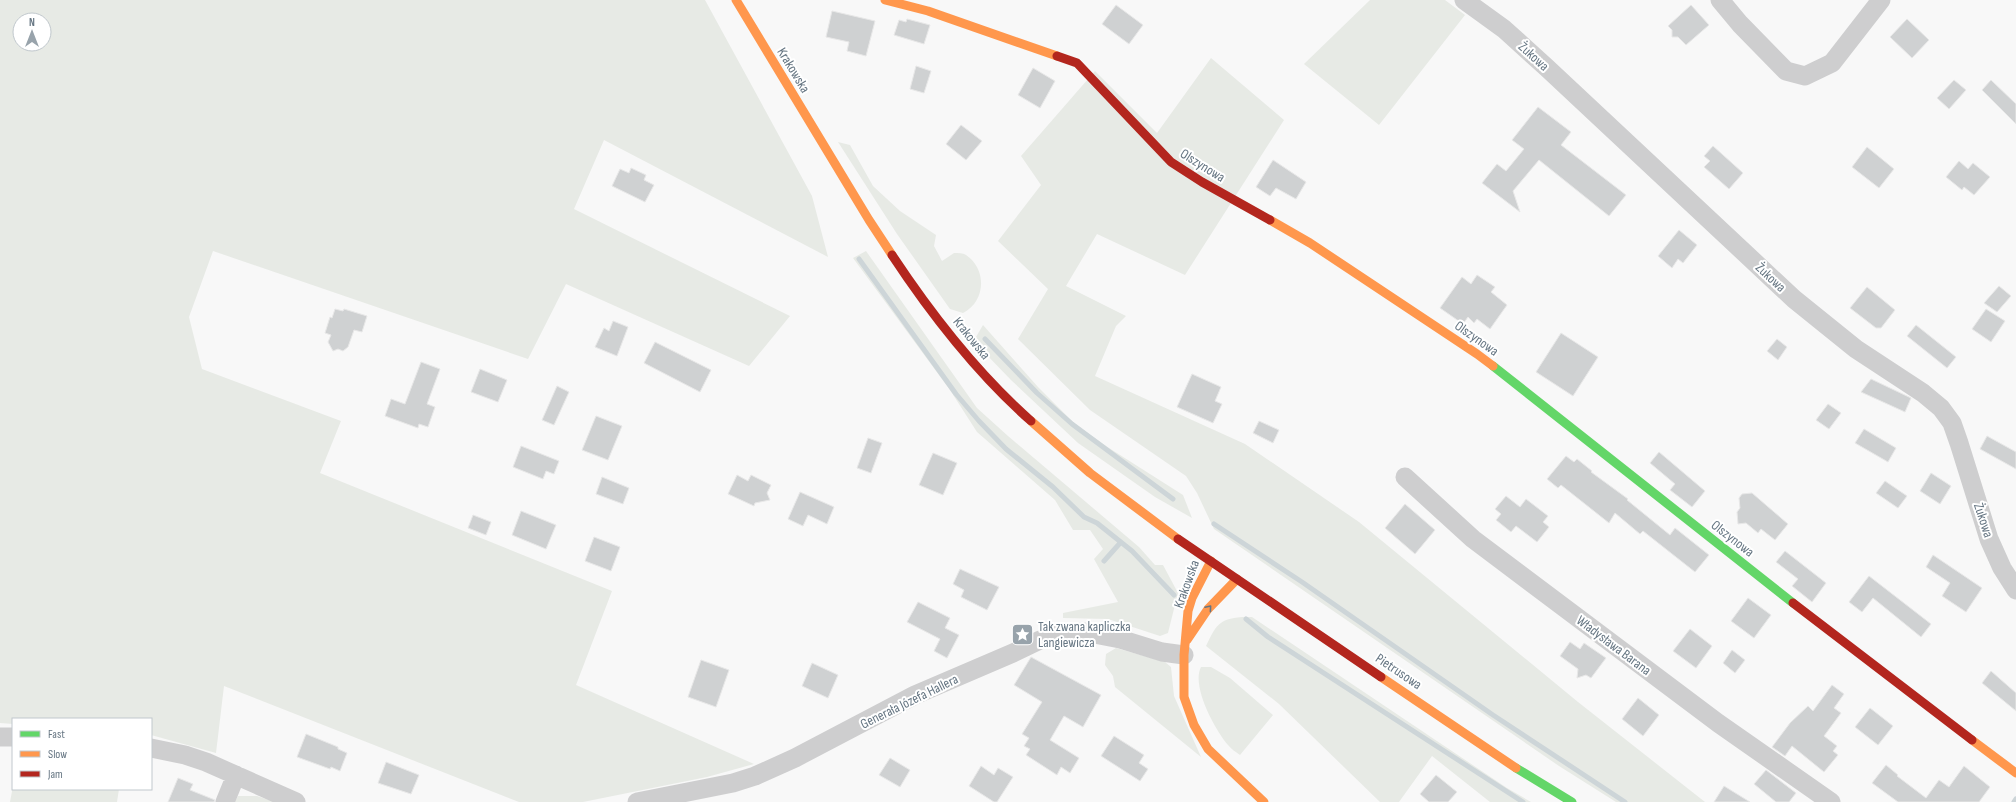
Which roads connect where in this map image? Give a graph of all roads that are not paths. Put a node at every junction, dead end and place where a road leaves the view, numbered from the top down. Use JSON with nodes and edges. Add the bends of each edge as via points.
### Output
{"nodes":[{"id":1,"x":736,"y":0,"type":"edge"},
{"id":2,"x":885,"y":0,"type":"edge"},
{"id":3,"x":1464,"y":0,"type":"edge"},
{"id":4,"x":1720,"y":0,"type":"edge"},
{"id":5,"x":1881,"y":0,"type":"edge"},
{"id":6,"x":1405,"y":477,"type":"dead end"},
{"id":7,"x":1211,"y":561,"type":"junction"},
{"id":8,"x":1237,"y":579,"type":"junction"},
{"id":9,"x":2016,"y":590,"type":"edge"},
{"id":10,"x":1185,"y":648,"type":"junction"},
{"id":11,"x":0,"y":737,"type":"edge"},
{"id":12,"x":12,"y":737,"type":"edge"},
{"id":13,"x":152,"y":748,"type":"edge"},
{"id":14,"x":2016,"y":773,"type":"edge"},
{"id":15,"x":236,"y":774,"type":"junction"},
{"id":16,"x":225,"y":802,"type":"edge"},
{"id":17,"x":296,"y":802,"type":"edge"},
{"id":18,"x":637,"y":802,"type":"edge"},
{"id":19,"x":1264,"y":802,"type":"edge"},
{"id":20,"x":1572,"y":802,"type":"edge"},
{"id":21,"x":1831,"y":802,"type":"edge"}],
"edges":[{"from":1,"to":7,"type":"street","name":"Krakowska","via":[[910,282],[980,370],[1008,401],[1090,473]]},
{"from":2,"to":14,"type":"street","name":"Olszynowa","via":[[935,14],[1076,63],[1171,162],[1310,243],[1477,354],[1842,642]]},
{"from":3,"to":9,"type":"street","name":"Żukowa","via":[[1504,29],[1546,67],[1794,299],[1856,349],[1923,393],[1941,408],[1952,423],[1960,443],[1989,539],[2002,568]]},
{"from":4,"to":5,"type":"street","via":[[1786,71],[1805,76],[1832,63]]},
{"from":6,"to":21,"type":"street","name":"Władysława Barana","via":[[1473,539],[1718,723]]},
{"from":7,"to":8,"type":"street","name":"Pietrusowa"},
{"from":7,"to":10,"type":"street","name":"Krakowska","via":[[1190,605]]},
{"from":10,"to":8,"type":"street","name":"Krakowska","one_way":true,"via":[[1208,609]]},
{"from":8,"to":20,"type":"street","name":"Pietrusowa","via":[[1518,769]]},
{"from":10,"to":18,"type":"street","name":"Generała Józefa Hallera","via":[[1084,632],[1060,634],[1040,640],[915,695],[795,758],[755,776],[733,784]]},
{"from":10,"to":19,"type":"street","name":"Krakowska","via":[[1184,698],[1194,726],[1208,749]]},
{"from":11,"to":12,"type":"street"},
{"from":13,"to":15,"type":"street","via":[[185,755]]},
{"from":15,"to":16,"type":"street"},
{"from":15,"to":17,"type":"street"}]}
